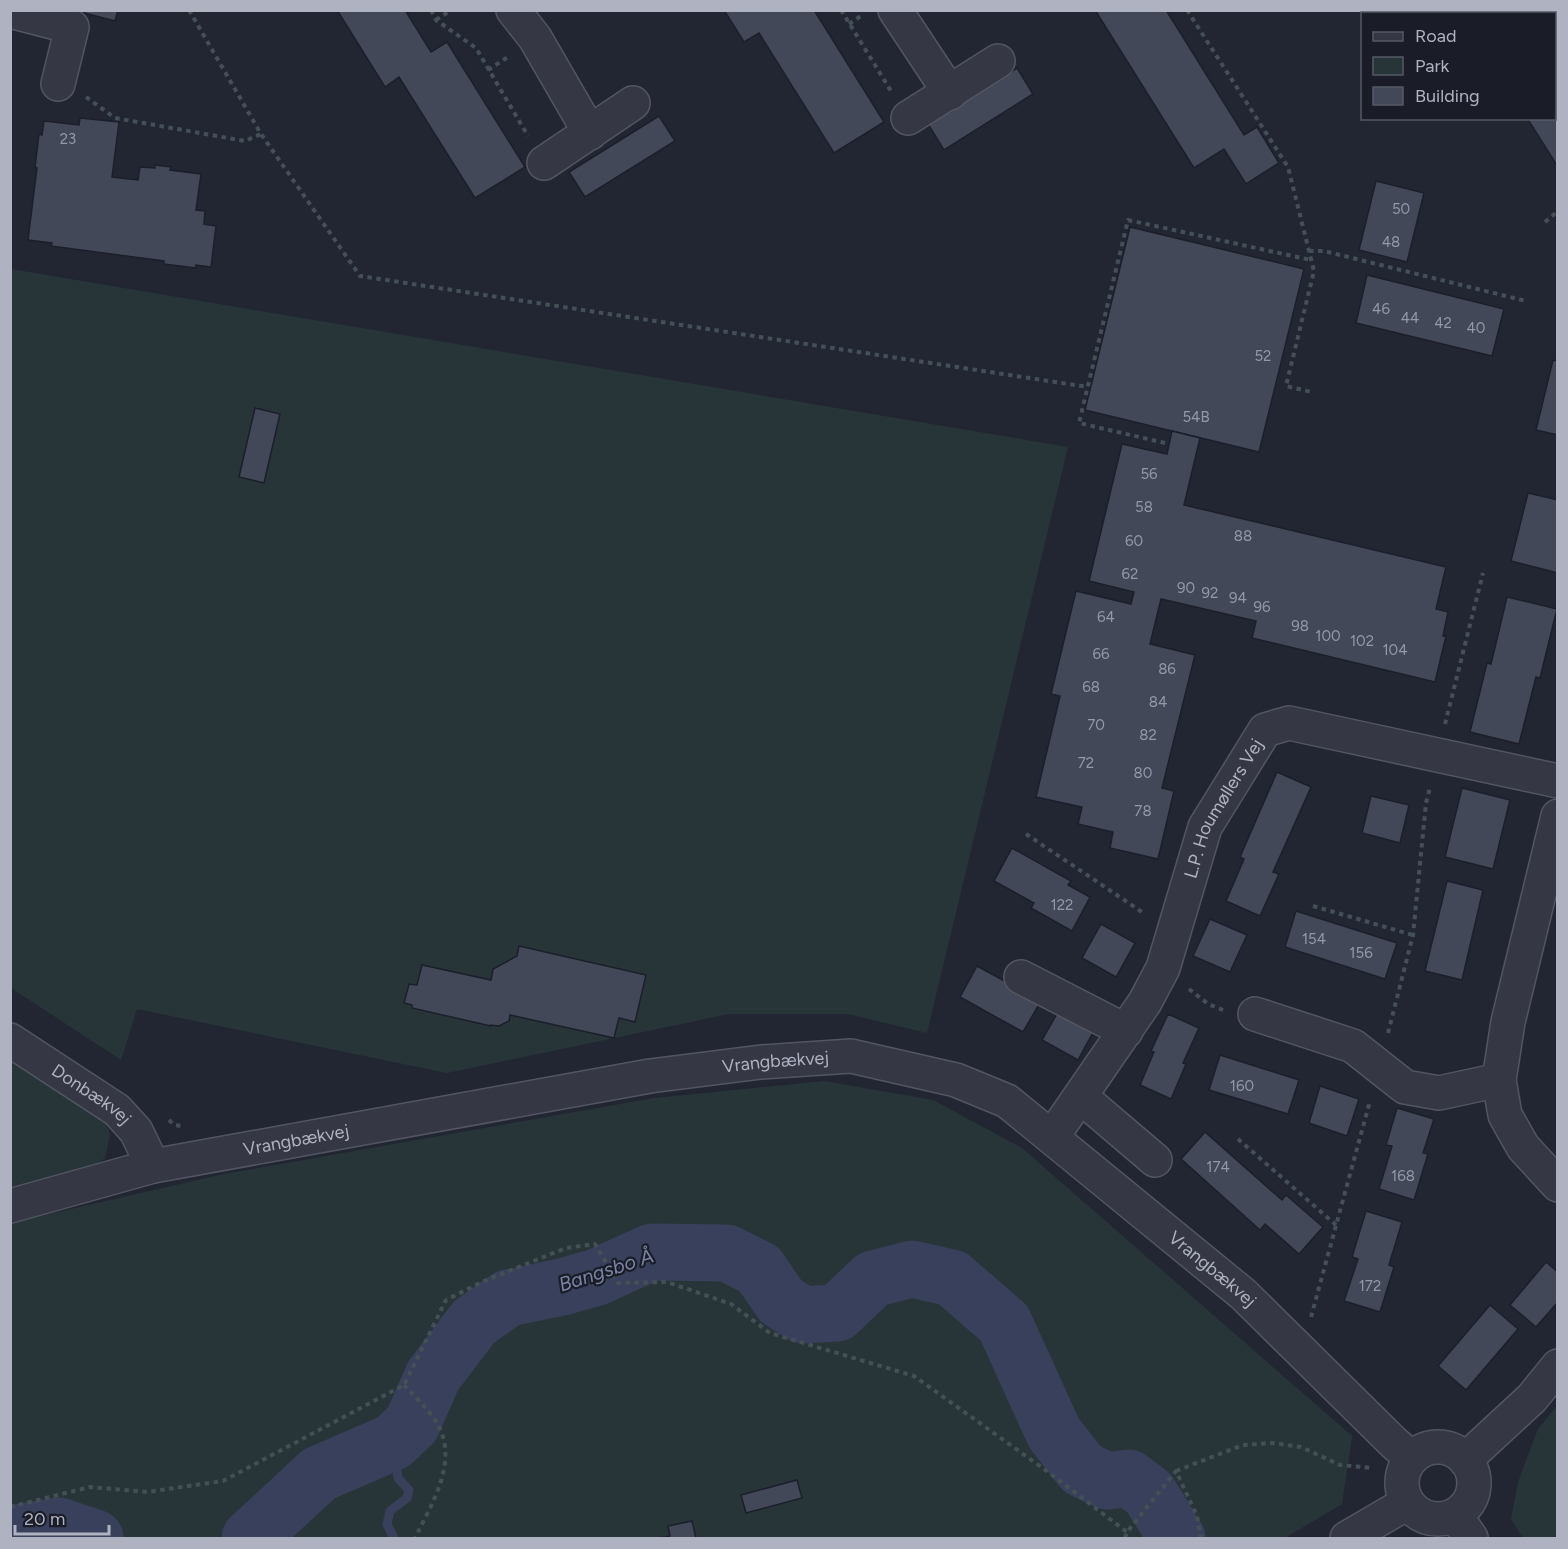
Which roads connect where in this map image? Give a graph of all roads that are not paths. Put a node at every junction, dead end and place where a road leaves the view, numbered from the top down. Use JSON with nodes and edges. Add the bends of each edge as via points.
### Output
{"nodes":[{"id":1,"x":513,"y":10,"type":"edge"},
{"id":2,"x":895,"y":10,"type":"edge"},
{"id":3,"x":10,"y":11,"type":"edge"},
{"id":4,"x":998,"y":61,"type":"dead end"},
{"id":5,"x":58,"y":84,"type":"road end"},
{"id":6,"x":950,"y":93,"type":"junction"},
{"id":7,"x":633,"y":103,"type":"dead end"},
{"id":8,"x":908,"y":118,"type":"road end"},
{"id":9,"x":590,"y":133,"type":"junction"},
{"id":10,"x":544,"y":163,"type":"road end"},
{"id":11,"x":1557,"y":781,"type":"edge"},
{"id":12,"x":1557,"y":816,"type":"edge"},
{"id":13,"x":1021,"y":977,"type":"dead end"},
{"id":14,"x":1255,"y":1014,"type":"road end"},
{"id":15,"x":1126,"y":1031,"type":"junction"},
{"id":16,"x":10,"y":1040,"type":"edge"},
{"id":17,"x":1499,"y":1080,"type":"junction"},
{"id":18,"x":1081,"y":1097,"type":"junction"},
{"id":19,"x":1052,"y":1137,"type":"junction"},
{"id":20,"x":1155,"y":1160,"type":"dead end"},
{"id":21,"x":153,"y":1166,"type":"junction"},
{"id":22,"x":1557,"y":1185,"type":"edge"},
{"id":23,"x":10,"y":1206,"type":"edge"},
{"id":24,"x":1557,"y":1366,"type":"edge"},
{"id":25,"x":1466,"y":1460,"type":"junction"},
{"id":26,"x":1407,"y":1477,"type":"junction"},
{"id":27,"x":1463,"y":1527,"type":"edge"},
{"id":28,"x":1347,"y":1539,"type":"edge"}],
"edges":[{"from":1,"to":9,"type":"street","via":[[535,38]]},
{"from":2,"to":6,"type":"street"},
{"from":3,"to":5,"type":"street","via":[[72,27]]},
{"from":4,"to":6,"type":"street"},
{"from":6,"to":8,"type":"street"},
{"from":7,"to":9,"type":"street"},
{"from":9,"to":10,"type":"street"},
{"from":11,"to":15,"type":"street","name":"L.P. Houmøllers Vej","via":[[1289,723],[1265,730],[1204,827],[1163,968]]},
{"from":12,"to":17,"type":"street","via":[[1508,1022]]},
{"from":13,"to":15,"type":"street"},
{"from":14,"to":17,"type":"street","via":[[1353,1046],[1405,1087],[1439,1093]]},
{"from":15,"to":18,"type":"street","name":"L.P. Houmøllers Vej"},
{"from":16,"to":21,"type":"street","name":"Donbækvej","via":[[117,1110],[136,1131]]},
{"from":17,"to":22,"type":"street","via":[[1509,1123],[1523,1147]]},
{"from":18,"to":19,"type":"street","name":"L.P. Houmøllers Vej"},
{"from":18,"to":20,"type":"street"},
{"from":19,"to":21,"type":"street","name":"Vrangbækvej","via":[[1007,1101],[956,1080],[851,1056],[650,1076]]},
{"from":19,"to":26,"type":"street","name":"Vrangbækvej","via":[[1243,1294],[1393,1442]]},
{"from":21,"to":23,"type":"street","name":"Vrangbækvej"},
{"from":24,"to":25,"type":"street","via":[[1532,1398]]},
{"from":25,"to":26,"type":"street","via":[[1443,1447],[1426,1449]]},
{"from":25,"to":27,"type":"street","via":[[1474,1479],[1470,1500],[1464,1508]]},
{"from":26,"to":27,"type":"street","via":[[1420,1515]]},
{"from":26,"to":28,"type":"street"}]}
